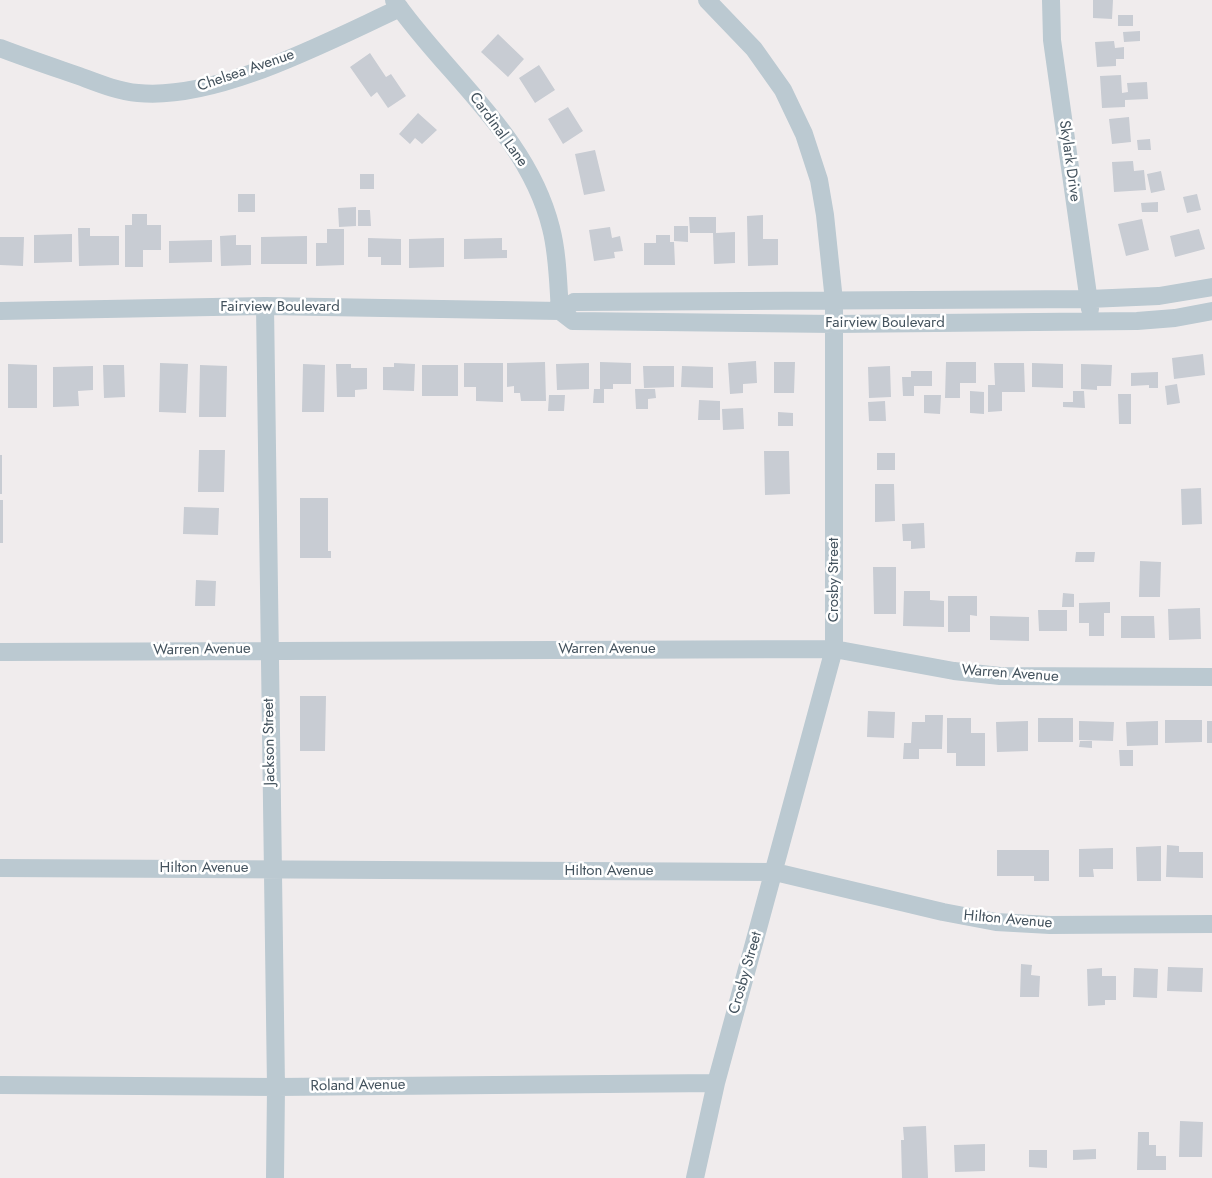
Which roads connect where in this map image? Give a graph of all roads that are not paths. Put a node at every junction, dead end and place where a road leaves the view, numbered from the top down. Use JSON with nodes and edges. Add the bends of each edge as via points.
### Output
{"nodes":[{"id":1,"x":707,"y":0,"type":"edge"},
{"id":2,"x":1052,"y":0,"type":"edge"},
{"id":3,"x":397,"y":4,"type":"edge"},
{"id":4,"x":0,"y":48,"type":"edge"},
{"id":5,"x":1212,"y":287,"type":"edge"},
{"id":6,"x":1089,"y":299,"type":"junction"},
{"id":7,"x":834,"y":301,"type":"junction"},
{"id":8,"x":265,"y":306,"type":"junction"},
{"id":9,"x":0,"y":311,"type":"edge"},
{"id":10,"x":560,"y":311,"type":"junction"},
{"id":11,"x":1212,"y":311,"type":"edge"},
{"id":12,"x":1092,"y":322,"type":"junction"},
{"id":13,"x":835,"y":324,"type":"junction"},
{"id":14,"x":834,"y":649,"type":"junction"},
{"id":15,"x":269,"y":650,"type":"junction"},
{"id":16,"x":0,"y":652,"type":"edge"},
{"id":17,"x":1212,"y":676,"type":"edge"},
{"id":18,"x":0,"y":868,"type":"edge"},
{"id":19,"x":272,"y":868,"type":"junction"},
{"id":20,"x":775,"y":872,"type":"junction"},
{"id":21,"x":1212,"y":924,"type":"edge"},
{"id":22,"x":716,"y":1083,"type":"junction"},
{"id":23,"x":0,"y":1085,"type":"edge"},
{"id":24,"x":276,"y":1087,"type":"junction"},
{"id":25,"x":275,"y":1178,"type":"edge"},
{"id":26,"x":694,"y":1178,"type":"edge"}],
"edges":[{"from":1,"to":7,"type":"street","name":"Crosby Street","via":[[754,50],[782,90],[804,134],[822,198]]},
{"from":2,"to":6,"type":"street","name":"Skylark Drive","via":[[1053,48]]},
{"from":3,"to":4,"type":"street","name":"Chelsea Avenue","via":[[263,68],[210,87],[182,92],[136,93],[114,88]]},
{"from":3,"to":10,"type":"street","name":"Cardinal Lane","via":[[497,124],[523,161],[552,229]]},
{"from":5,"to":6,"type":"street","name":"Fairview Boulevard","via":[[1159,296]]},
{"from":6,"to":7,"type":"street","name":"Fairview Boulevard"},
{"from":6,"to":12,"type":"street","name":"Skylark Drive"},
{"from":7,"to":10,"type":"street","name":"Fairview Boulevard","via":[[574,302]]},
{"from":7,"to":13,"type":"street","name":"Crosby Street"},
{"from":8,"to":9,"type":"street","name":"Fairview Boulevard"},
{"from":8,"to":10,"type":"street","name":"Fairview Boulevard"},
{"from":8,"to":15,"type":"street","name":"Jackson Street"},
{"from":10,"to":13,"type":"street","name":"Fairview Boulevard","via":[[573,321]]},
{"from":11,"to":12,"type":"street","name":"Fairview Boulevard","via":[[1157,320]]},
{"from":12,"to":13,"type":"street","name":"Fairview Boulevard"},
{"from":13,"to":14,"type":"street","name":"Crosby Street"},
{"from":14,"to":15,"type":"street","name":"Warren Avenue"},
{"from":14,"to":17,"type":"street","name":"Warren Avenue","via":[[1000,676]]},
{"from":14,"to":20,"type":"street","name":"Crosby Street"},
{"from":15,"to":16,"type":"street","name":"Warren Avenue"},
{"from":15,"to":19,"type":"street","name":"Jackson Street"},
{"from":18,"to":19,"type":"street","name":"Hilton Avenue"},
{"from":19,"to":20,"type":"street","name":"Hilton Avenue"},
{"from":19,"to":24,"type":"street","name":"Jackson Street"},
{"from":20,"to":21,"type":"street","name":"Hilton Avenue","via":[[996,922]]},
{"from":20,"to":22,"type":"street","name":"Crosby Street"},
{"from":22,"to":24,"type":"street","name":"Roland Avenue"},
{"from":22,"to":26,"type":"street","name":"Crosby Street"},
{"from":23,"to":24,"type":"street","name":"Roland Avenue"},
{"from":24,"to":25,"type":"street","name":"Jackson Street"}]}
